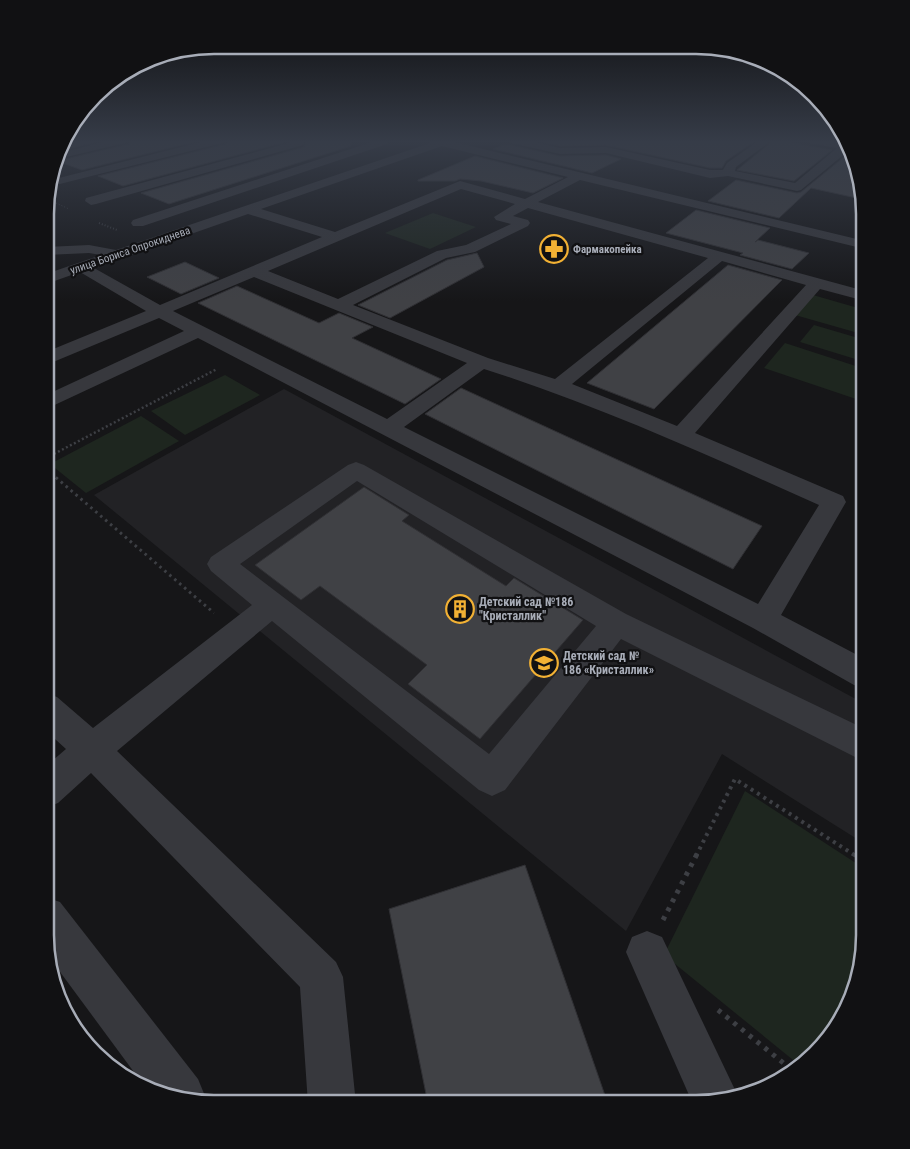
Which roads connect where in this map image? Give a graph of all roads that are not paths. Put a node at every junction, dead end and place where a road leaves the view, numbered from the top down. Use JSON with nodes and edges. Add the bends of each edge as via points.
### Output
{"nodes":[{"id":1,"x":73,"y":194,"type":"edge"},
{"id":2,"x":117,"y":194,"type":"edge"},
{"id":3,"x":225,"y":194,"type":"edge"},
{"id":4,"x":290,"y":194,"type":"edge"},
{"id":5,"x":439,"y":194,"type":"edge"},
{"id":6,"x":490,"y":194,"type":"edge"},
{"id":7,"x":545,"y":194,"type":"edge"},
{"id":8,"x":651,"y":194,"type":"edge"},
{"id":9,"x":91,"y":201,"type":"junction"},
{"id":10,"x":526,"y":204,"type":"junction"},
{"id":11,"x":107,"y":208,"type":"dead end"},
{"id":12,"x":247,"y":209,"type":"junction"},
{"id":13,"x":122,"y":215,"type":"dead end"},
{"id":14,"x":138,"y":222,"type":"junction"},
{"id":15,"x":336,"y":237,"type":"junction"},
{"id":16,"x":164,"y":238,"type":"junction"},
{"id":17,"x":856,"y":243,"type":"edge"},
{"id":18,"x":54,"y":251,"type":"edge"},
{"id":19,"x":118,"y":254,"type":"junction"},
{"id":20,"x":719,"y":256,"type":"junction"},
{"id":21,"x":82,"y":266,"type":"junction"},
{"id":22,"x":254,"y":271,"type":"junction"},
{"id":23,"x":54,"y":276,"type":"edge"},
{"id":24,"x":816,"y":282,"type":"junction"},
{"id":25,"x":856,"y":293,"type":"edge"},
{"id":26,"x":339,"y":305,"type":"junction"},
{"id":27,"x":159,"y":311,"type":"junction"},
{"id":28,"x":198,"y":331,"type":"junction"},
{"id":29,"x":54,"y":356,"type":"edge"},
{"id":30,"x":481,"y":362,"type":"junction"},
{"id":31,"x":558,"y":386,"type":"junction"},
{"id":32,"x":54,"y":399,"type":"edge"},
{"id":33,"x":388,"y":428,"type":"junction"},
{"id":34,"x":681,"y":435,"type":"junction"},
{"id":35,"x":272,"y":605,"type":"junction"},
{"id":36,"x":763,"y":620,"type":"junction"},
{"id":37,"x":616,"y":623,"type":"junction"},
{"id":38,"x":856,"y":670,"type":"edge"},
{"id":39,"x":54,"y":715,"type":"edge"},
{"id":40,"x":856,"y":742,"type":"edge"},
{"id":41,"x":92,"y":750,"type":"junction"},
{"id":42,"x":54,"y":782,"type":"edge"},
{"id":43,"x":54,"y":929,"type":"edge"},
{"id":44,"x":647,"y":952,"type":"road end"},
{"id":45,"x":177,"y":1090,"type":"edge"},
{"id":46,"x":713,"y":1094,"type":"edge"},
{"id":47,"x":331,"y":1095,"type":"edge"}],
"edges":[{"from":1,"to":9,"type":"street"},
{"from":2,"to":9,"type":"street"},
{"from":3,"to":14,"type":"street"},
{"from":4,"to":12,"type":"street","name":"улица Бориса Опрокиднева"},
{"from":5,"to":15,"type":"street"},
{"from":6,"to":10,"type":"street"},
{"from":7,"to":10,"type":"street"},
{"from":8,"to":17,"type":"street"},
{"from":9,"to":11,"type":"street"},
{"from":10,"to":20,"type":"street"},
{"from":10,"to":26,"type":"street","via":[[501,217],[523,223],[470,249],[442,254]]},
{"from":12,"to":15,"type":"street"},
{"from":12,"to":16,"type":"street","name":"улица Бориса Опрокиднева"},
{"from":13,"to":14,"type":"street"},
{"from":14,"to":16,"type":"street"},
{"from":15,"to":22,"type":"street"},
{"from":16,"to":19,"type":"street","name":"улица Бориса Опрокиднева"},
{"from":18,"to":19,"type":"street","via":[[89,249]]},
{"from":19,"to":21,"type":"street","name":"улица Бориса Опрокиднева"},
{"from":20,"to":24,"type":"street"},
{"from":20,"to":31,"type":"street"},
{"from":21,"to":23,"type":"street","name":"улица Бориса Опрокиднева"},
{"from":21,"to":27,"type":"street"},
{"from":22,"to":26,"type":"street"},
{"from":22,"to":27,"type":"street"},
{"from":24,"to":25,"type":"street"},
{"from":24,"to":34,"type":"street"},
{"from":26,"to":30,"type":"street"},
{"from":27,"to":28,"type":"street"},
{"from":27,"to":29,"type":"street"},
{"from":28,"to":32,"type":"street"},
{"from":28,"to":33,"type":"street"},
{"from":30,"to":31,"type":"street"},
{"from":30,"to":33,"type":"street"},
{"from":31,"to":34,"type":"street"},
{"from":33,"to":36,"type":"street"},
{"from":34,"to":36,"type":"street","via":[[834,502]]},
{"from":35,"to":37,"type":"street","via":[[492,778]]},
{"from":35,"to":37,"type":"street","via":[[221,564],[356,470]]},
{"from":35,"to":41,"type":"street"},
{"from":36,"to":38,"type":"street"},
{"from":37,"to":40,"type":"street"},
{"from":39,"to":41,"type":"street"},
{"from":41,"to":42,"type":"street"},
{"from":41,"to":47,"type":"street","via":[[320,977]]},
{"from":43,"to":45,"type":"street"},
{"from":44,"to":46,"type":"street"}]}
